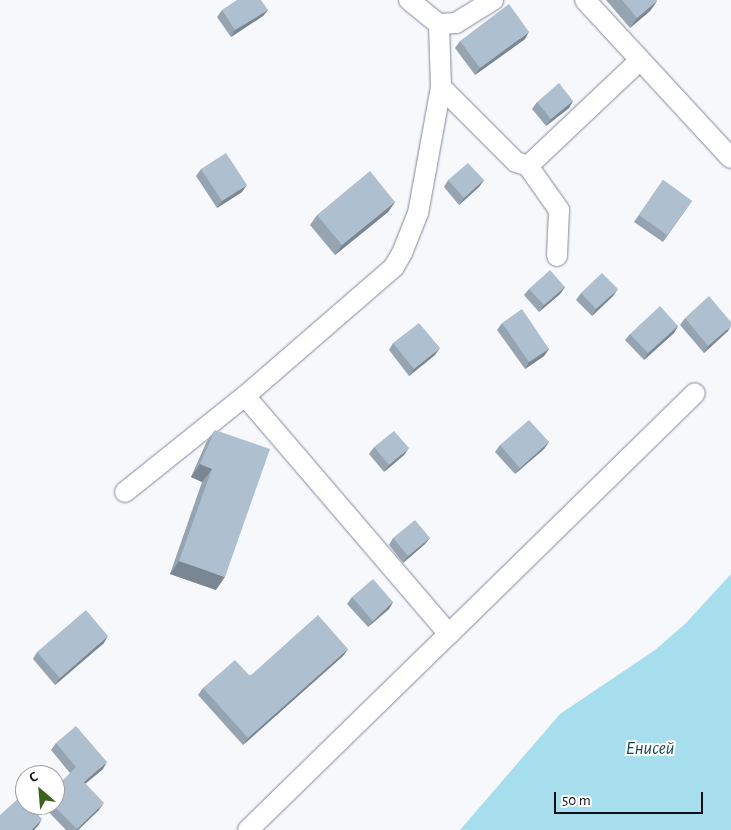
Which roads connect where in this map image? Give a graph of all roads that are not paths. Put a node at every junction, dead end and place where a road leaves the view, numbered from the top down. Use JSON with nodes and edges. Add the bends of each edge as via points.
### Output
{"nodes":[{"id":1,"x":409,"y":0,"type":"edge"},
{"id":2,"x":493,"y":0,"type":"edge"},
{"id":3,"x":585,"y":0,"type":"edge"},
{"id":4,"x":439,"y":24,"type":"junction"},
{"id":5,"x":640,"y":60,"type":"junction"},
{"id":6,"x":441,"y":87,"type":"junction"},
{"id":7,"x":731,"y":158,"type":"edge"},
{"id":8,"x":528,"y":166,"type":"junction"},
{"id":9,"x":557,"y":256,"type":"dead end"},
{"id":10,"x":695,"y":393,"type":"dead end"},
{"id":11,"x":245,"y":396,"type":"junction"},
{"id":12,"x":125,"y":492,"type":"dead end"},
{"id":13,"x":449,"y":634,"type":"junction"},
{"id":14,"x":248,"y":830,"type":"edge"}],
"edges":[{"from":1,"to":4,"type":"street","via":[[422,14]]},
{"from":2,"to":4,"type":"street","via":[[456,22]]},
{"from":3,"to":5,"type":"street"},
{"from":4,"to":6,"type":"street"},
{"from":5,"to":7,"type":"street"},
{"from":5,"to":8,"type":"street"},
{"from":6,"to":8,"type":"street","via":[[516,162]]},
{"from":6,"to":11,"type":"street","via":[[418,213],[394,267]]},
{"from":8,"to":9,"type":"street","via":[[559,210]]},
{"from":10,"to":13,"type":"street"},
{"from":11,"to":12,"type":"street"},
{"from":11,"to":13,"type":"street"},
{"from":13,"to":14,"type":"street"}]}
